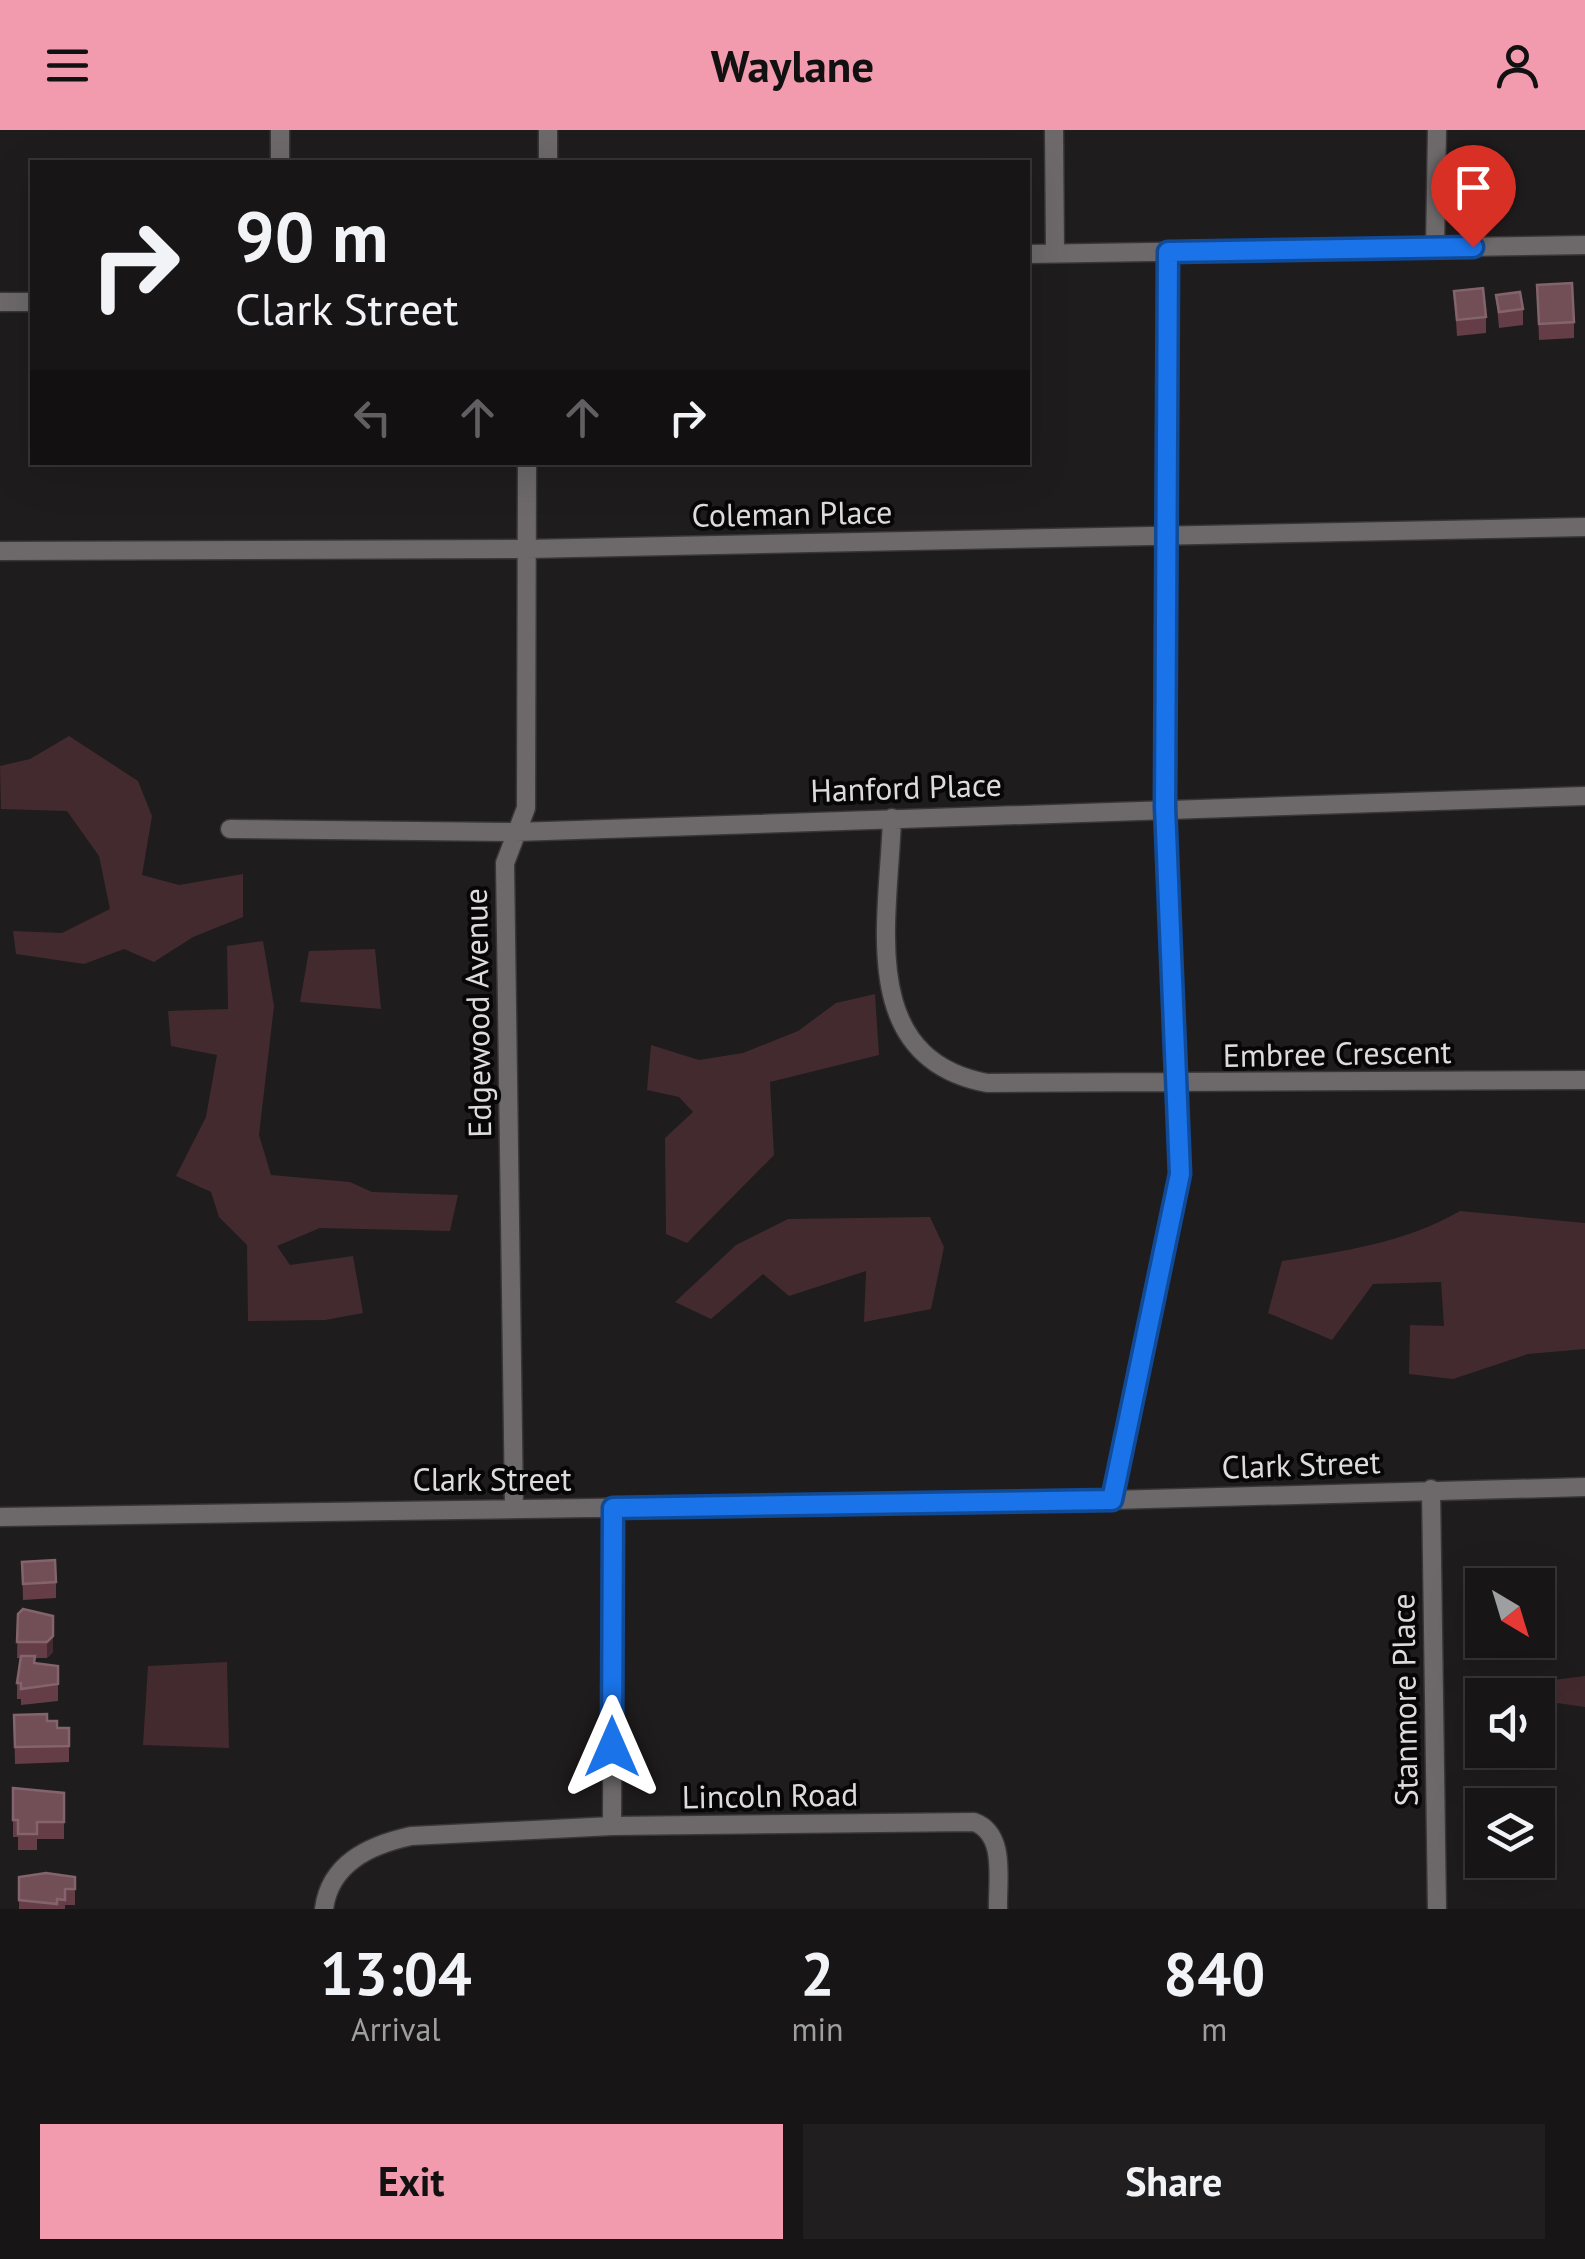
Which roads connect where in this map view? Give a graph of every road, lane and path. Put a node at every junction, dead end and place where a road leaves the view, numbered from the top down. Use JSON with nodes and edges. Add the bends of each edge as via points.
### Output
{"nodes":[{"id":1,"x":280,"y":130,"type":"edge"},
{"id":2,"x":548,"y":130,"type":"edge"},
{"id":3,"x":1054,"y":130,"type":"edge"},
{"id":4,"x":1437,"y":130,"type":"edge"},
{"id":5,"x":280,"y":160,"type":"edge"},
{"id":6,"x":548,"y":160,"type":"edge"},
{"id":7,"x":1585,"y":245,"type":"edge"},
{"id":8,"x":1436,"y":248,"type":"junction"},
{"id":9,"x":1055,"y":252,"type":"junction"},
{"id":10,"x":1168,"y":252,"type":"junction"},
{"id":11,"x":1030,"y":254,"type":"edge"},
{"id":12,"x":0,"y":302,"type":"edge"},
{"id":13,"x":30,"y":302,"type":"edge"},
{"id":14,"x":526,"y":465,"type":"edge"},
{"id":15,"x":1585,"y":527,"type":"edge"},
{"id":16,"x":1168,"y":535,"type":"junction"},
{"id":17,"x":527,"y":549,"type":"junction"},
{"id":18,"x":0,"y":551,"type":"edge"},
{"id":19,"x":1585,"y":796,"type":"edge"},
{"id":20,"x":1165,"y":807,"type":"junction"},
{"id":21,"x":892,"y":818,"type":"junction"},
{"id":22,"x":230,"y":829,"type":"dead end"},
{"id":23,"x":516,"y":832,"type":"junction"},
{"id":24,"x":1585,"y":1080,"type":"edge"},
{"id":25,"x":1176,"y":1085,"type":"junction"},
{"id":26,"x":1585,"y":1487,"type":"edge"},
{"id":27,"x":1430,"y":1490,"type":"junction"},
{"id":28,"x":1112,"y":1500,"type":"junction"},
{"id":29,"x":514,"y":1508,"type":"junction"},
{"id":30,"x":613,"y":1508,"type":"junction"},
{"id":31,"x":0,"y":1516,"type":"edge"},
{"id":32,"x":612,"y":1826,"type":"junction"},
{"id":33,"x":324,"y":1909,"type":"edge"},
{"id":34,"x":998,"y":1909,"type":"edge"},
{"id":35,"x":1437,"y":1909,"type":"edge"}],
"edges":[{"from":1,"to":5,"type":"street"},
{"from":2,"to":6,"type":"street"},
{"from":3,"to":9,"type":"street"},
{"from":4,"to":8,"type":"street"},
{"from":7,"to":8,"type":"street"},
{"from":8,"to":10,"type":"street"},
{"from":9,"to":10,"type":"street"},
{"from":9,"to":11,"type":"street"},
{"from":10,"to":16,"type":"street"},
{"from":12,"to":13,"type":"street"},
{"from":14,"to":17,"type":"street","name":"Edgewood Avenue"},
{"from":15,"to":16,"type":"street","name":"Coleman Place"},
{"from":16,"to":17,"type":"street","name":"Coleman Place"},
{"from":16,"to":20,"type":"street"},
{"from":17,"to":18,"type":"street","name":"Coleman Place"},
{"from":17,"to":23,"type":"street","name":"Edgewood Avenue","via":[[526,808]]},
{"from":19,"to":20,"type":"street","name":"Hanford Place"},
{"from":20,"to":21,"type":"street","name":"Hanford Place"},
{"from":20,"to":25,"type":"street"},
{"from":21,"to":23,"type":"street","name":"Hanford Place"},
{"from":21,"to":25,"type":"street","name":"Embree Crescent","via":[[889,989],[904,1032],[926,1057],[987,1083]]},
{"from":22,"to":23,"type":"street","name":"Hanford Place"},
{"from":23,"to":29,"type":"street","name":"Edgewood Avenue","via":[[504,863]]},
{"from":24,"to":25,"type":"street","name":"Embree Crescent"},
{"from":25,"to":28,"type":"street","via":[[1176,1204]]},
{"from":26,"to":27,"type":"street","name":"Clark Street"},
{"from":27,"to":28,"type":"street","name":"Clark Street"},
{"from":27,"to":35,"type":"street","name":"Stanmore Place"},
{"from":28,"to":30,"type":"street","name":"Clark Street"},
{"from":29,"to":30,"type":"street","name":"Clark Street"},
{"from":29,"to":31,"type":"street","name":"Clark Street"},
{"from":30,"to":32,"type":"street"},
{"from":32,"to":33,"type":"street","name":"Lincoln Road","via":[[384,1842],[345,1864]]},
{"from":32,"to":34,"type":"street","name":"Lincoln Road","via":[[974,1822],[988,1828],[996,1844]]}]}
